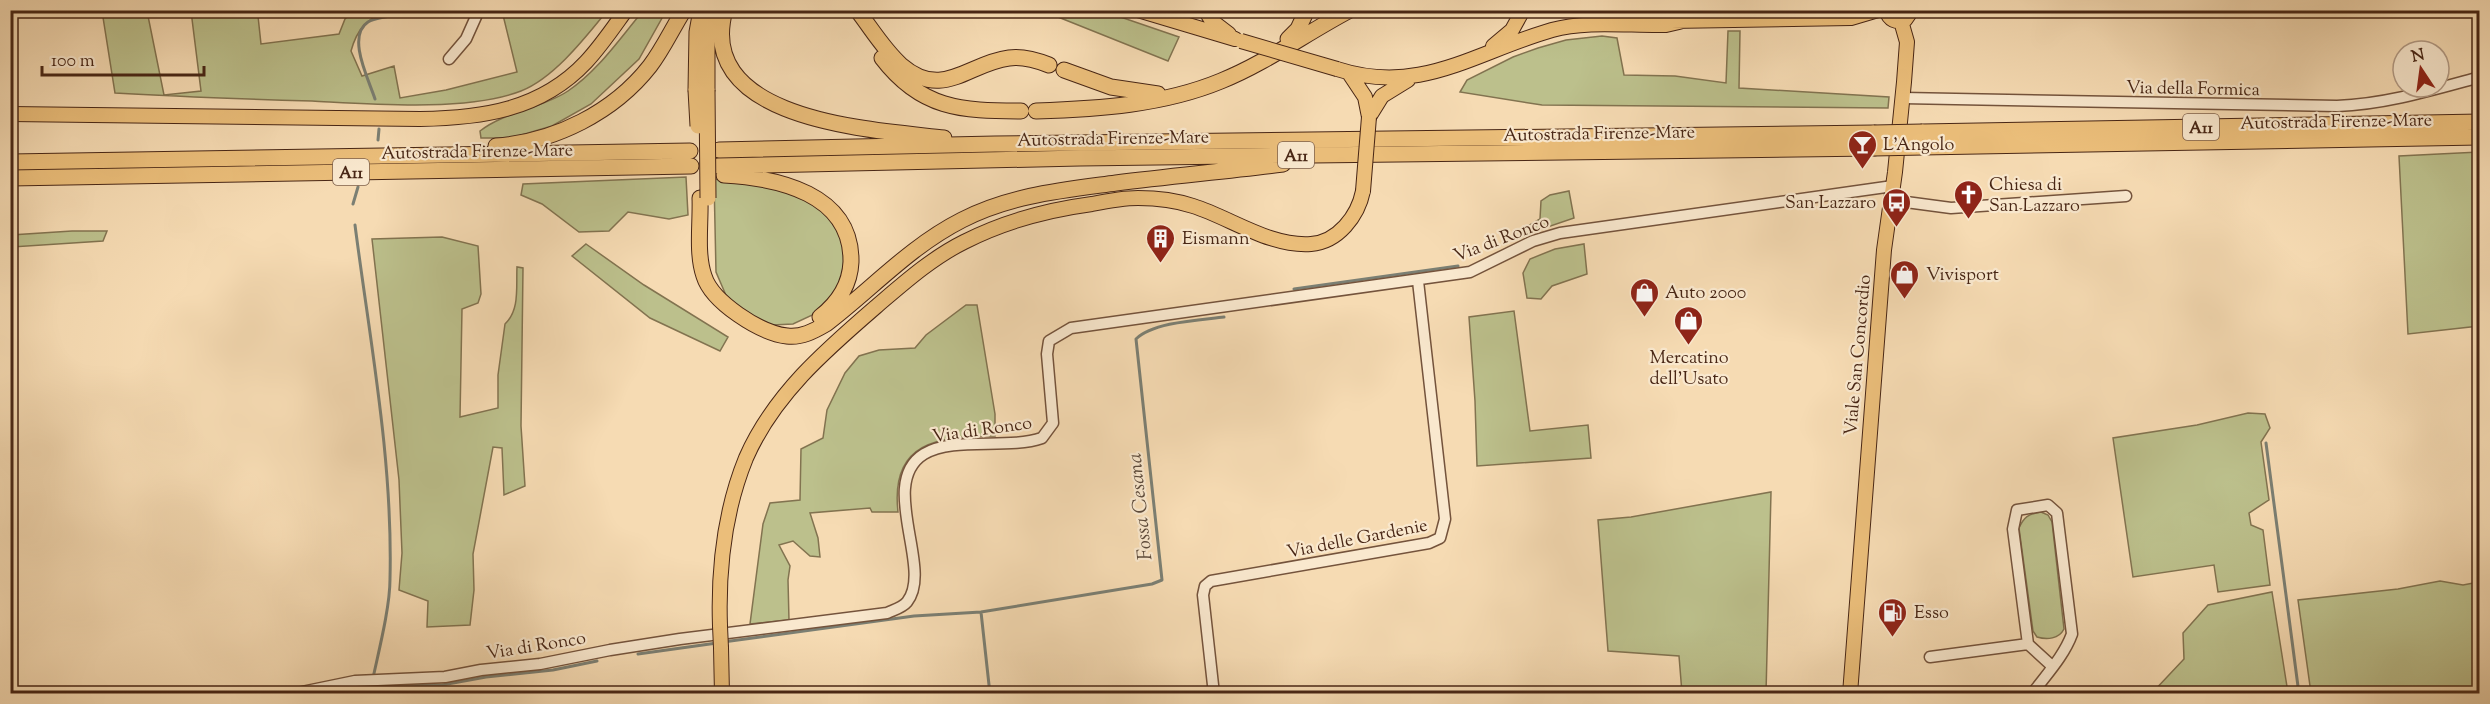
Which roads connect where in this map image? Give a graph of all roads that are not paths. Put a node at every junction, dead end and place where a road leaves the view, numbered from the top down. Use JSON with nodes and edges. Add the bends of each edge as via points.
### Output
{"nodes":[{"id":1,"x":478,"y":10,"type":"edge"},
{"id":2,"x":626,"y":10,"type":"edge"},
{"id":3,"x":684,"y":10,"type":"edge"},
{"id":4,"x":702,"y":10,"type":"edge"},
{"id":5,"x":712,"y":10,"type":"edge"},
{"id":6,"x":725,"y":10,"type":"edge"},
{"id":7,"x":846,"y":10,"type":"edge"},
{"id":8,"x":857,"y":10,"type":"edge"},
{"id":9,"x":1138,"y":10,"type":"edge"},
{"id":10,"x":1205,"y":10,"type":"edge"},
{"id":11,"x":1307,"y":10,"type":"edge"},
{"id":12,"x":1350,"y":10,"type":"edge"},
{"id":13,"x":1523,"y":10,"type":"edge"},
{"id":14,"x":1598,"y":10,"type":"edge"},
{"id":15,"x":1878,"y":10,"type":"edge"},
{"id":16,"x":1886,"y":10,"type":"edge"},
{"id":17,"x":1912,"y":10,"type":"edge"},
{"id":18,"x":1650,"y":14,"type":"edge"},
{"id":19,"x":1901,"y":21,"type":"junction"},
{"id":20,"x":1679,"y":22,"type":"junction"},
{"id":21,"x":1238,"y":40,"type":"junction"},
{"id":22,"x":1484,"y":53,"type":"junction"},
{"id":23,"x":449,"y":59,"type":"dead end"},
{"id":24,"x":1257,"y":63,"type":"junction"},
{"id":25,"x":1343,"y":71,"type":"junction"},
{"id":26,"x":1412,"y":77,"type":"junction"},
{"id":27,"x":2480,"y":77,"type":"edge"},
{"id":28,"x":702,"y":90,"type":"junction"},
{"id":29,"x":1170,"y":95,"type":"junction"},
{"id":30,"x":1903,"y":98,"type":"junction"},
{"id":31,"x":10,"y":114,"type":"edge"},
{"id":32,"x":1369,"y":117,"type":"junction"},
{"id":33,"x":2480,"y":122,"type":"edge"},
{"id":34,"x":2480,"y":138,"type":"edge"},
{"id":35,"x":1922,"y":139,"type":"junction"},
{"id":36,"x":1874,"y":140,"type":"junction"},
{"id":37,"x":995,"y":144,"type":"junction"},
{"id":38,"x":1348,"y":155,"type":"junction"},
{"id":39,"x":352,"y":156,"type":"junction"},
{"id":40,"x":10,"y":162,"type":"edge"},
{"id":41,"x":719,"y":164,"type":"junction"},
{"id":42,"x":10,"y":177,"type":"edge"},
{"id":43,"x":1892,"y":193,"type":"junction"},
{"id":44,"x":2126,"y":196,"type":"dead end"},
{"id":45,"x":1418,"y":281,"type":"junction"},
{"id":46,"x":763,"y":328,"type":"junction"},
{"id":47,"x":2028,"y":644,"type":"junction"},
{"id":48,"x":1930,"y":657,"type":"dead end"},
{"id":49,"x":2052,"y":666,"type":"junction"},
{"id":50,"x":292,"y":693,"type":"edge"},
{"id":51,"x":722,"y":693,"type":"edge"},
{"id":52,"x":1214,"y":693,"type":"edge"},
{"id":53,"x":1850,"y":693,"type":"edge"},
{"id":54,"x":2032,"y":693,"type":"edge"}],
"edges":[{"from":1,"to":23,"type":"street","via":[[466,39]]},
{"from":2,"to":31,"type":"main road","via":[[586,62],[553,89],[514,107],[478,116],[420,120]]},
{"from":3,"to":39,"type":"highway","via":[[656,58],[634,84],[601,110],[561,130],[505,145]]},
{"from":4,"to":28,"type":"highway","via":[[697,32]]},
{"from":5,"to":28,"type":"highway"},
{"from":6,"to":37,"type":"highway","via":[[723,44],[732,68],[751,89],[782,108],[849,126]]},
{"from":7,"to":29,"type":"highway","via":[[890,69],[921,95],[957,108],[1100,109]]},
{"from":8,"to":29,"type":"highway","via":[[901,65],[929,79],[954,78],[1008,58],[1027,58],[1111,87]]},
{"from":9,"to":21,"type":"main road"},
{"from":10,"to":21,"type":"main road","via":[[1212,21]]},
{"from":11,"to":24,"type":"highway","via":[[1290,38]]},
{"from":12,"to":24,"type":"highway"},
{"from":13,"to":22,"type":"main road","via":[[1512,30]]},
{"from":14,"to":18,"type":"main road"},
{"from":15,"to":20,"type":"main road","via":[[1851,18]]},
{"from":16,"to":19,"type":"main road","via":[[1892,20]]},
{"from":17,"to":19,"type":"main road"},
{"from":18,"to":20,"type":"main road"},
{"from":19,"to":30,"type":"main road","name":"Viale San Concordio","via":[[1907,42]]},
{"from":20,"to":22,"type":"main road","via":[[1574,26]]},
{"from":21,"to":25,"type":"main road","bridge":true},
{"from":22,"to":26,"type":"main road","via":[[1448,69]]},
{"from":24,"to":29,"type":"highway","via":[[1222,81]]},
{"from":25,"to":26,"type":"main road","via":[[1385,79]]},
{"from":25,"to":32,"type":"main road","via":[[1365,97]]},
{"from":26,"to":32,"type":"main road","via":[[1382,96]]},
{"from":27,"to":30,"type":"street","name":"Via della Formica","via":[[2415,95],[2347,106]]},
{"from":28,"to":46,"type":"highway","bridge":true,"via":[[710,266],[721,299],[735,314]]},
{"from":30,"to":43,"type":"main road","name":"Viale San Concordio"},
{"from":32,"to":51,"type":"main road","bridge":true,"via":[[1363,191],[1347,224],[1331,237],[1313,244],[1273,239],[1179,202],[1135,198],[1055,209],[976,236],[935,260],[815,361],[779,403],[754,443],[735,489],[721,562]]},
{"from":33,"to":35,"type":"highway","name":"Autostrada Firenze-Mare","number":"A11"},
{"from":34,"to":35,"type":"highway","name":"Autostrada Firenze-Mare","number":"A11"},
{"from":35,"to":36,"type":"highway","name":"Autostrada Firenze-Mare","number":"A11","bridge":true},
{"from":36,"to":37,"type":"highway","name":"Autostrada Firenze-Mare","number":"A11"},
{"from":36,"to":38,"type":"highway","name":"Autostrada Firenze-Mare","number":"A11"},
{"from":37,"to":41,"type":"highway","name":"Autostrada Firenze-Mare","number":"A11"},
{"from":38,"to":41,"type":"highway","name":"Autostrada Firenze-Mare","number":"A11"},
{"from":38,"to":46,"type":"highway","via":[[1075,188],[1012,200],[976,213],[937,235],[896,263],[816,330],[786,336]]},
{"from":39,"to":40,"type":"highway","name":"Autostrada Firenze-Mare","number":"A11"},
{"from":39,"to":42,"type":"highway","name":"Autostrada Firenze-Mare","number":"A11","via":[[691,163],[630,168]]},
{"from":41,"to":46,"type":"highway","via":[[801,190],[830,210],[847,237],[851,259],[848,279],[833,305],[808,323],[783,330]]},
{"from":43,"to":44,"type":"street","name":"Via di Ronco","via":[[1951,208]]},
{"from":43,"to":45,"type":"street","name":"Via di Ronco","via":[[1560,232],[1470,272]]},
{"from":43,"to":53,"type":"main road","name":"Viale San Concordio","via":[[1876,338]]},
{"from":45,"to":50,"type":"street","name":"Via di Ronco","via":[[1105,323],[1059,333],[1049,341],[1053,423],[1042,438],[937,448],[923,454],[908,470],[904,490],[914,572],[912,592],[907,602],[887,613],[680,639],[445,677],[355,681]]},
{"from":45,"to":52,"type":"street","name":"Via delle Gardenie","via":[[1445,519],[1440,538],[1211,581],[1203,595]]},
{"from":47,"to":48,"type":"street"},
{"from":47,"to":49,"type":"street"},
{"from":47,"to":49,"type":"street","via":[[2014,521],[2017,510],[2048,506],[2057,513],[2072,634]]},
{"from":49,"to":54,"type":"street"}]}
